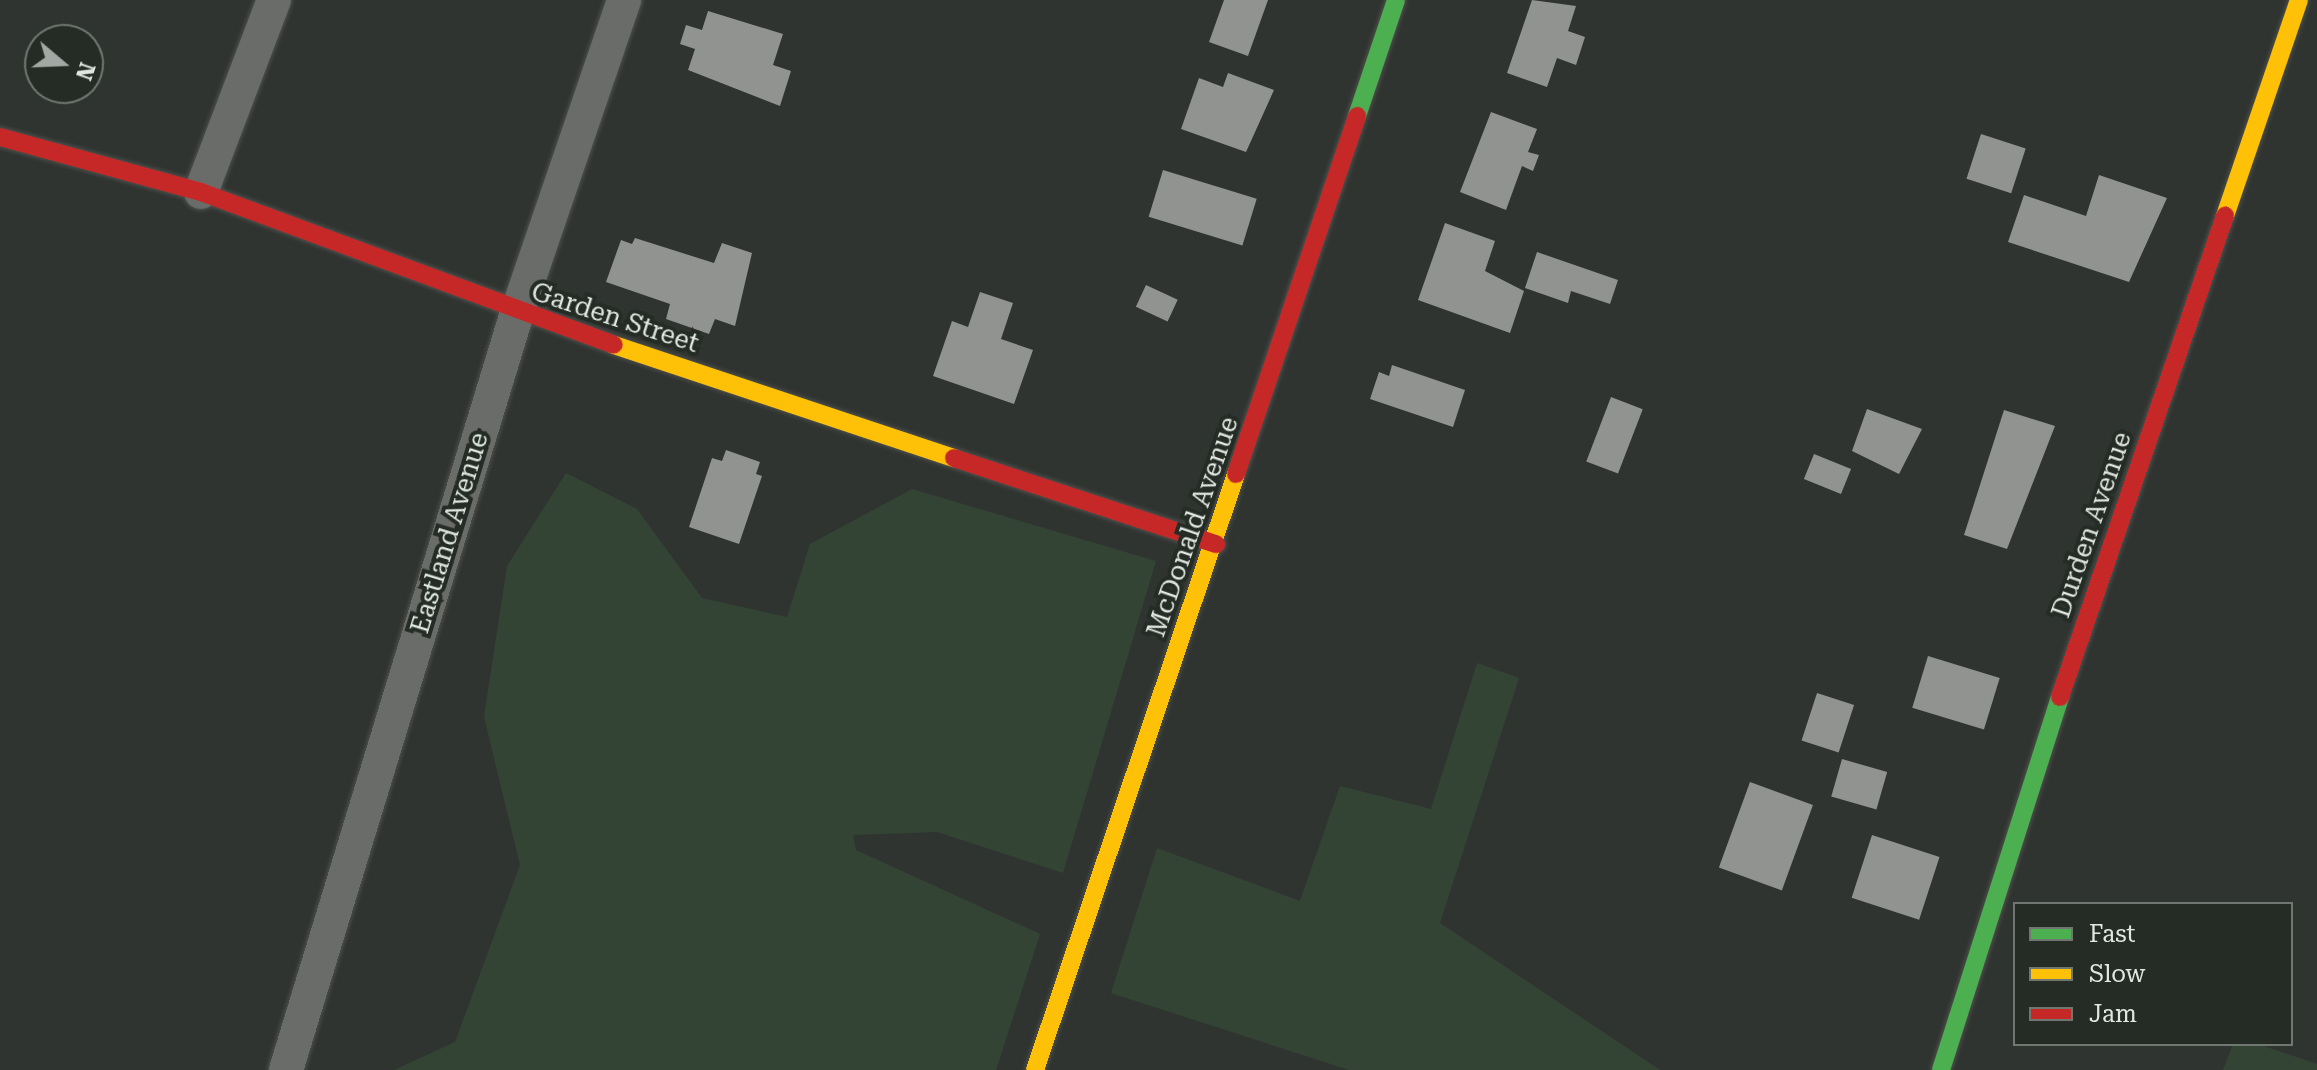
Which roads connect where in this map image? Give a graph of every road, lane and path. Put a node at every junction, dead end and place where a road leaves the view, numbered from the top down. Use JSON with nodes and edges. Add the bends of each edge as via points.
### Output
{"nodes":[{"id":1,"x":274,"y":0,"type":"edge"},
{"id":2,"x":624,"y":0,"type":"edge"},
{"id":3,"x":1396,"y":0,"type":"edge"},
{"id":4,"x":2299,"y":0,"type":"edge"},
{"id":5,"x":0,"y":137,"type":"edge"},
{"id":6,"x":201,"y":192,"type":"junction"},
{"id":7,"x":517,"y":313,"type":"junction"},
{"id":8,"x":1216,"y":544,"type":"junction"},
{"id":9,"x":286,"y":1070,"type":"edge"},
{"id":10,"x":1035,"y":1070,"type":"edge"},
{"id":11,"x":1941,"y":1070,"type":"edge"}],
"edges":[{"from":1,"to":6,"type":"street"},
{"from":2,"to":7,"type":"street","name":"Eastland Avenue"},
{"from":3,"to":8,"type":"street","name":"McDonald Avenue"},
{"from":4,"to":11,"type":"street","name":"Durden Avenue","via":[[2047,735]]},
{"from":5,"to":6,"type":"street","name":"Garden Street"},
{"from":6,"to":7,"type":"street","name":"Garden Street"},
{"from":7,"to":8,"type":"street","name":"Garden Street"},
{"from":7,"to":9,"type":"street","name":"Eastland Avenue"},
{"from":8,"to":10,"type":"street","name":"McDonald Avenue"}]}
